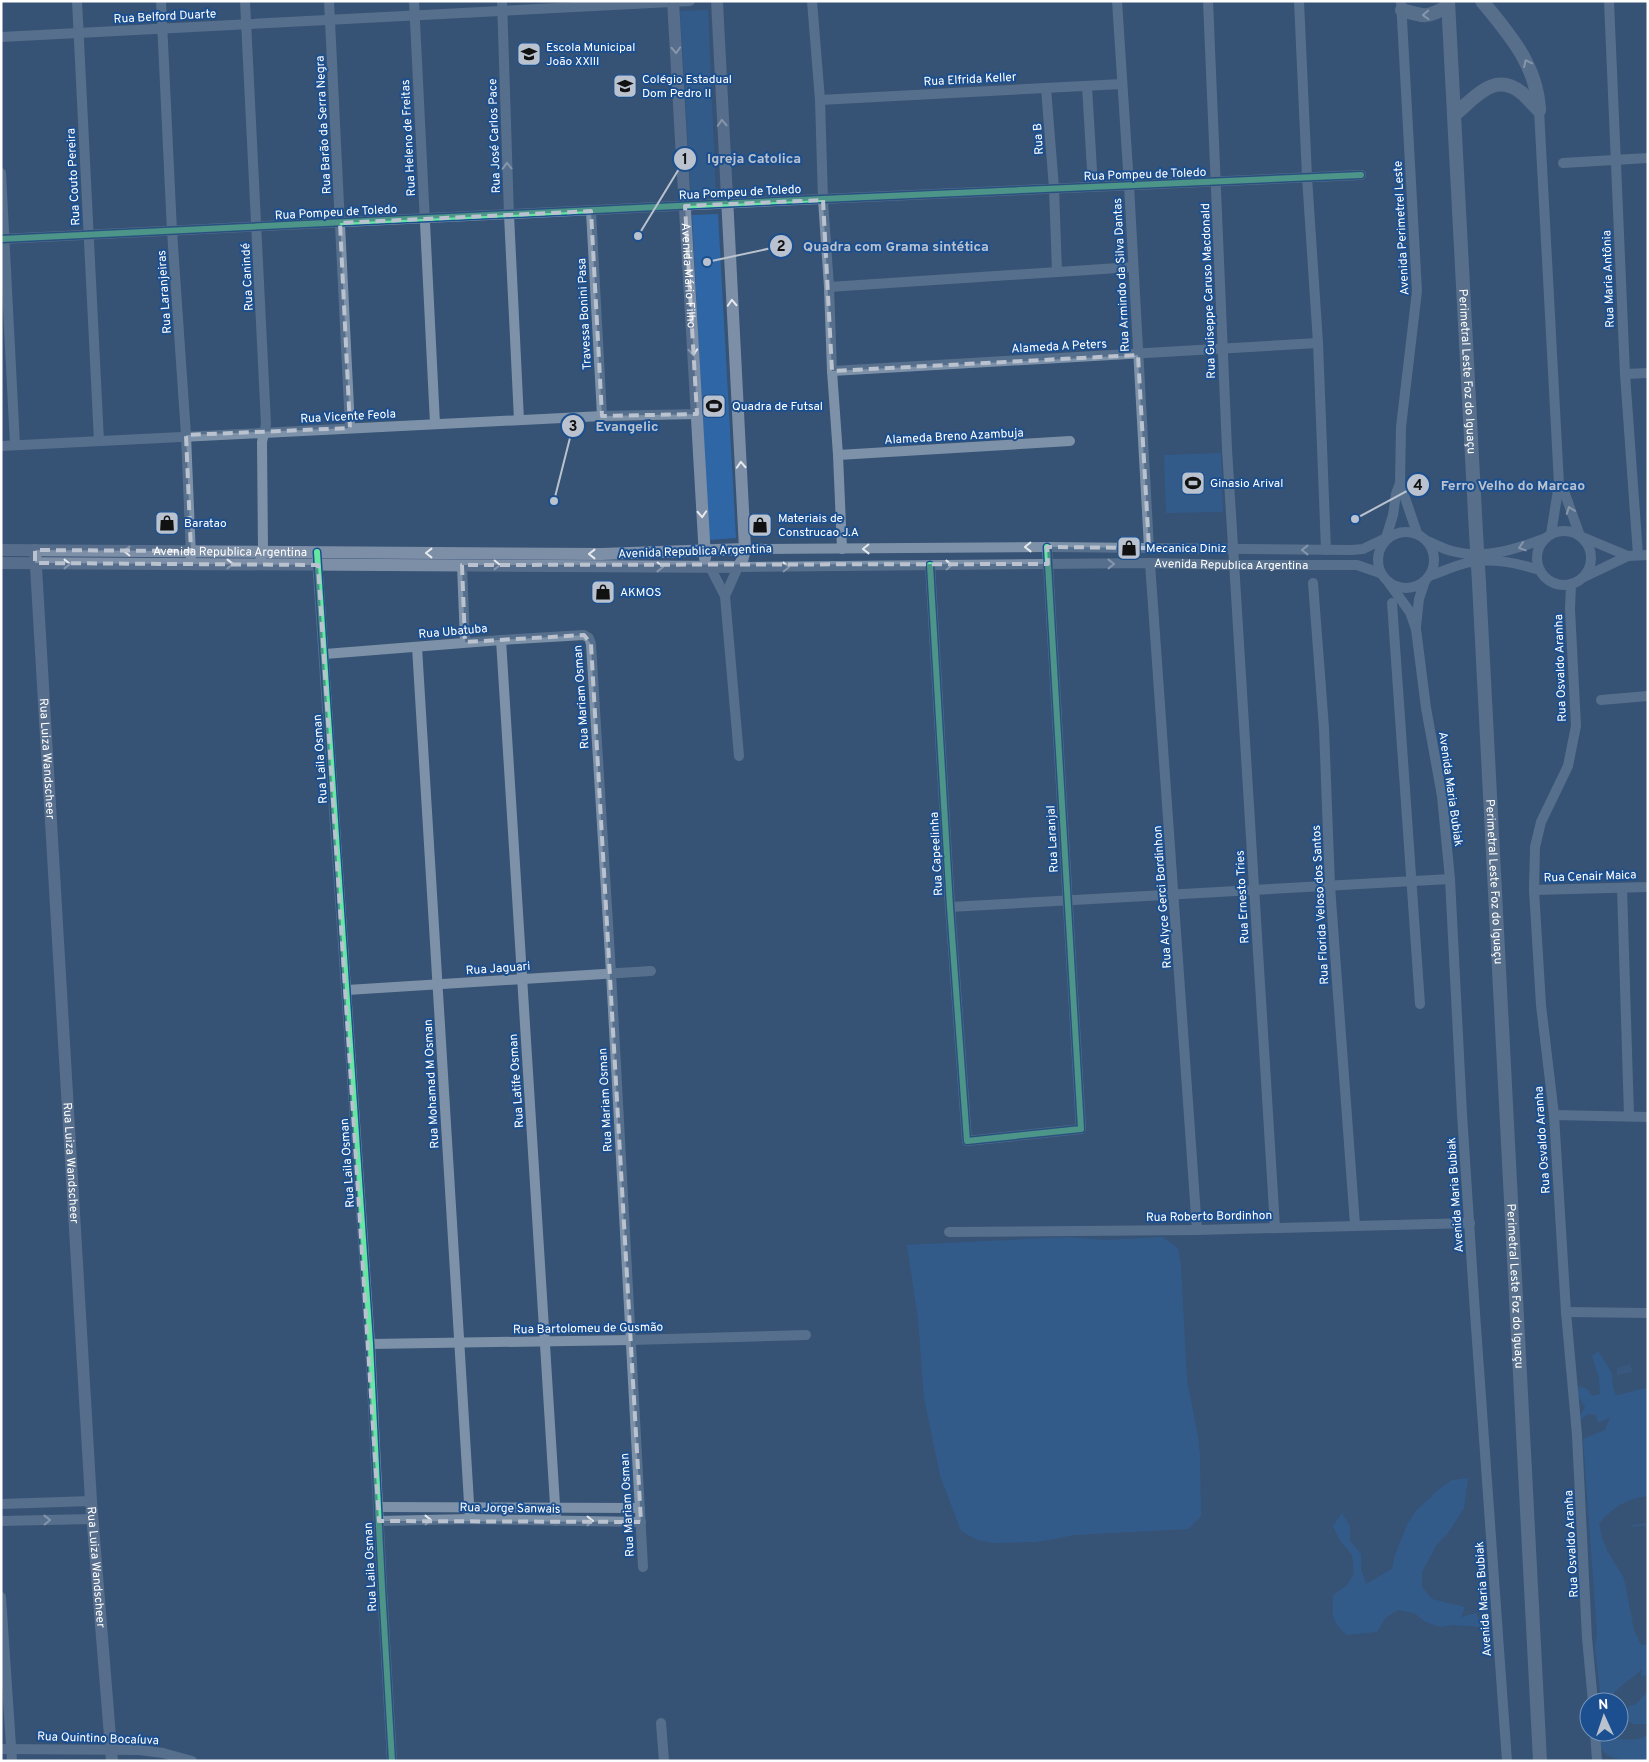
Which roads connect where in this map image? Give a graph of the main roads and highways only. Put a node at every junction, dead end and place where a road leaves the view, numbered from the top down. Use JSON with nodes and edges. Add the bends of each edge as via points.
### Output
{"nodes":[{"id":1,"x":717,"y":1,"type":"edge"},
{"id":2,"x":1482,"y":1,"type":"edge"},
{"id":3,"x":673,"y":2,"type":"edge"},
{"id":4,"x":1448,"y":4,"type":"edge"},
{"id":5,"x":1402,"y":6,"type":"edge"},
{"id":6,"x":1454,"y":115,"type":"junction"},
{"id":7,"x":745,"y":549,"type":"junction"},
{"id":8,"x":1,"y":550,"type":"edge"},
{"id":9,"x":35,"y":550,"type":"junction"},
{"id":10,"x":704,"y":551,"type":"junction"},
{"id":11,"x":317,"y":558,"type":"junction"},
{"id":12,"x":1,"y":563,"type":"edge"},
{"id":13,"x":35,"y":563,"type":"junction"},
{"id":14,"x":710,"y":567,"type":"junction"},
{"id":15,"x":111,"y":1755,"type":"edge"},
{"id":16,"x":1540,"y":1761,"type":"edge"}],
"edges":[{"from":7,"to":1,"type":"main road","one_way":true},
{"from":6,"to":2,"type":"highway","one_way":true,"via":[[1481,91],[1499,86],[1517,90],[1539,110],[1537,89],[1524,56]]},
{"from":3,"to":10,"type":"main road","name":"Avenida Mário Filho","one_way":true},
{"from":4,"to":5,"type":"highway","one_way":true,"via":[[1434,15],[1418,15]]},
{"from":4,"to":6,"type":"highway","name":"Perimetral Leste Foz do Iguaçu"},
{"from":6,"to":16,"type":"highway","name":"Perimetral Leste Foz do Iguaçu","bridge":true},
{"from":7,"to":10,"type":"main road","name":"Avenida Republica Argentina"},
{"from":7,"to":14,"type":"main road","name":"Avenida Republica Argentina","via":[[738,567]]},
{"from":8,"to":9,"type":"main road","name":"Avenida Republica Argentina"},
{"from":11,"to":9,"type":"main road","name":"Avenida Republica Argentina","one_way":true,"via":[[263,551]]},
{"from":9,"to":13,"type":"main road","name":"Rua Luiza Wandscheer"},
{"from":10,"to":11,"type":"main road","name":"Avenida Republica Argentina","one_way":true},
{"from":10,"to":14,"type":"main road","name":"Avenida Mário Filho"},
{"from":13,"to":11,"type":"main road","name":"Avenida Republica Argentina","one_way":true,"via":[[254,565]]},
{"from":11,"to":14,"type":"main road","name":"Avenida Republica Argentina","one_way":true,"via":[[462,565]]},
{"from":12,"to":13,"type":"main road","name":"Avenida Republica Argentina"},
{"from":13,"to":15,"type":"main road","name":"Rua Luiza Wandscheer","via":[[92,1519]]}]}
